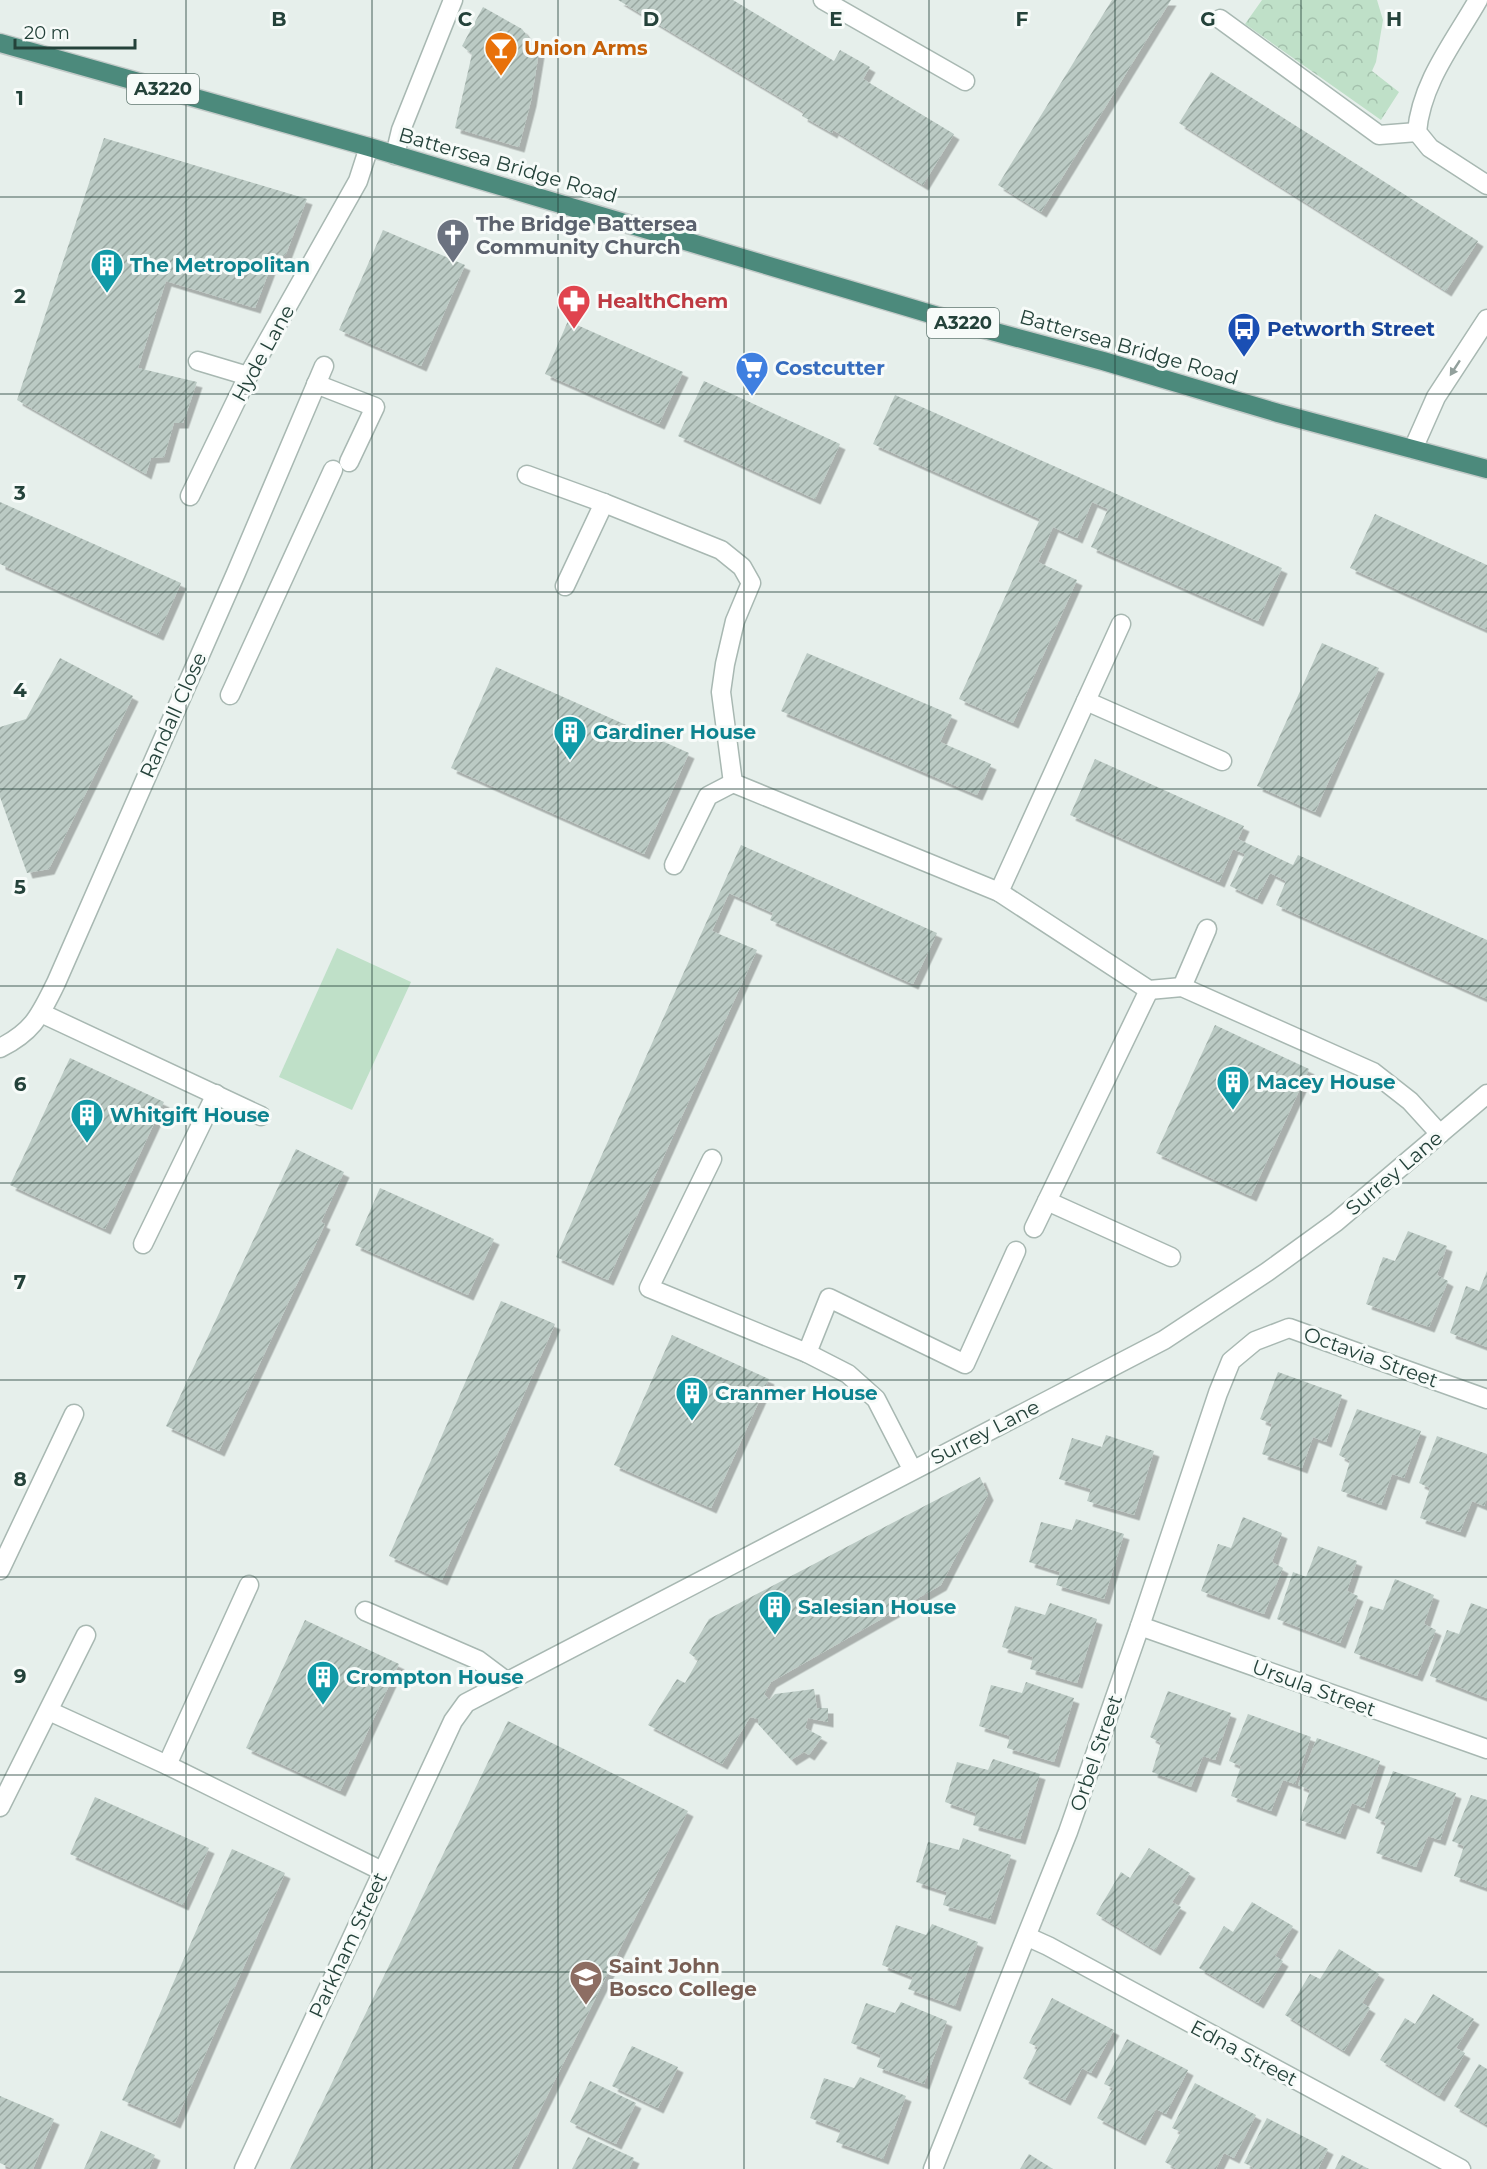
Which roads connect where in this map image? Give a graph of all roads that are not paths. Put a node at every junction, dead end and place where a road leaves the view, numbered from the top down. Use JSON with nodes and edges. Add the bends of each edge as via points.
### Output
{"nodes":[{"id":1,"x":453,"y":0,"type":"edge"},
{"id":2,"x":824,"y":0,"type":"edge"},
{"id":3,"x":1478,"y":0,"type":"edge"},
{"id":4,"x":1220,"y":19,"type":"dead end"},
{"id":5,"x":0,"y":43,"type":"edge"},
{"id":6,"x":965,"y":81,"type":"dead end"},
{"id":7,"x":1417,"y":132,"type":"junction"},
{"id":8,"x":369,"y":147,"type":"junction"},
{"id":9,"x":394,"y":155,"type":"junction"},
{"id":10,"x":1487,"y":184,"type":"edge"},
{"id":11,"x":1487,"y":320,"type":"edge"},
{"id":12,"x":198,"y":361,"type":"dead end"},
{"id":13,"x":324,"y":366,"type":"dead end"},
{"id":14,"x":248,"y":376,"type":"junction"},
{"id":15,"x":316,"y":384,"type":"junction"},
{"id":16,"x":1413,"y":449,"type":"junction"},
{"id":17,"x":1487,"y":469,"type":"edge"},
{"id":18,"x":527,"y":475,"type":"dead end"},
{"id":19,"x":190,"y":496,"type":"dead end"},
{"id":20,"x":604,"y":503,"type":"junction"},
{"id":21,"x":565,"y":586,"type":"dead end"},
{"id":22,"x":1121,"y":624,"type":"dead end"},
{"id":23,"x":230,"y":695,"type":"dead end"},
{"id":24,"x":1086,"y":701,"type":"junction"},
{"id":25,"x":1222,"y":761,"type":"dead end"},
{"id":26,"x":733,"y":783,"type":"junction"},
{"id":27,"x":674,"y":865,"type":"dead end"},
{"id":28,"x":999,"y":892,"type":"junction"},
{"id":29,"x":1207,"y":928,"type":"dead end"},
{"id":30,"x":1182,"y":987,"type":"junction"},
{"id":31,"x":1149,"y":990,"type":"junction"},
{"id":32,"x":41,"y":1013,"type":"junction"},
{"id":33,"x":0,"y":1048,"type":"edge"},
{"id":34,"x":216,"y":1094,"type":"junction"},
{"id":35,"x":1487,"y":1094,"type":"edge"},
{"id":36,"x":261,"y":1116,"type":"dead end"},
{"id":37,"x":1440,"y":1134,"type":"junction"},
{"id":38,"x":712,"y":1159,"type":"dead end"},
{"id":39,"x":1047,"y":1202,"type":"junction"},
{"id":40,"x":1034,"y":1228,"type":"dead end"},
{"id":41,"x":143,"y":1244,"type":"dead end"},
{"id":42,"x":1016,"y":1251,"type":"dead end"},
{"id":43,"x":1171,"y":1257,"type":"dead end"},
{"id":44,"x":1255,"y":1341,"type":"joint"},
{"id":45,"x":807,"y":1353,"type":"junction"},
{"id":46,"x":1487,"y":1399,"type":"edge"},
{"id":47,"x":74,"y":1414,"type":"dead end"},
{"id":48,"x":912,"y":1469,"type":"junction"},
{"id":49,"x":0,"y":1570,"type":"edge"},
{"id":50,"x":249,"y":1585,"type":"dead end"},
{"id":51,"x":364,"y":1611,"type":"dead end"},
{"id":52,"x":1140,"y":1626,"type":"junction"},
{"id":53,"x":86,"y":1635,"type":"dead end"},
{"id":54,"x":506,"y":1681,"type":"junction"},
{"id":55,"x":49,"y":1712,"type":"junction"},
{"id":56,"x":453,"y":1721,"type":"joint"},
{"id":57,"x":1487,"y":1749,"type":"edge"},
{"id":58,"x":167,"y":1765,"type":"junction"},
{"id":59,"x":0,"y":1807,"type":"edge"},
{"id":60,"x":382,"y":1871,"type":"junction"},
{"id":61,"x":1028,"y":1937,"type":"junction"},
{"id":62,"x":244,"y":2169,"type":"edge"},
{"id":63,"x":933,"y":2169,"type":"edge"},
{"id":64,"x":1461,"y":2169,"type":"edge"}],
"edges":[{"from":1,"to":9,"type":"street"},
{"from":2,"to":6,"type":"street"},
{"from":3,"to":7,"type":"street","via":[[1427,88]]},
{"from":4,"to":7,"type":"street","via":[[1379,135]]},
{"from":5,"to":8,"type":"highway","name":"Battersea Bridge Road","number":"A3220"},
{"from":7,"to":10,"type":"street","via":[[1430,148]]},
{"from":8,"to":9,"type":"highway","name":"Battersea Bridge Road","number":"A3220"},
{"from":8,"to":14,"type":"street","name":"Hyde Lane","via":[[358,181]]},
{"from":9,"to":16,"type":"highway","name":"Battersea Bridge Road","number":"A3220","via":[[934,315]]},
{"from":11,"to":16,"type":"street","one_way":true,"via":[[1436,397]]},
{"from":12,"to":14,"type":"street"},
{"from":13,"to":15,"type":"street","name":"Randall Close"},
{"from":14,"to":19,"type":"street","name":"Hyde Lane"},
{"from":15,"to":23,"type":"street","via":[[375,407],[341,466]]},
{"from":15,"to":32,"type":"street","name":"Randall Close"},
{"from":16,"to":17,"type":"highway","name":"Battersea Bridge Road","number":"A3220"},
{"from":18,"to":20,"type":"street"},
{"from":20,"to":21,"type":"street"},
{"from":20,"to":26,"type":"street","via":[[721,550],[742,567],[751,583],[735,621],[721,692]]},
{"from":22,"to":24,"type":"street"},
{"from":24,"to":25,"type":"street"},
{"from":24,"to":28,"type":"street"},
{"from":26,"to":27,"type":"street","via":[[708,796]]},
{"from":26,"to":28,"type":"street"},
{"from":28,"to":31,"type":"street"},
{"from":29,"to":30,"type":"street"},
{"from":30,"to":31,"type":"street"},
{"from":30,"to":37,"type":"street","via":[[1373,1072],[1410,1101]]},
{"from":31,"to":39,"type":"street"},
{"from":32,"to":33,"type":"street","name":"Randall Close","via":[[29,1030]]},
{"from":32,"to":34,"type":"street"},
{"from":34,"to":36,"type":"street"},
{"from":34,"to":41,"type":"street"},
{"from":35,"to":37,"type":"street","name":"Surrey Lane"},
{"from":37,"to":48,"type":"street","name":"Surrey Lane","via":[[1336,1222],[1164,1340]]},
{"from":38,"to":45,"type":"street","via":[[649,1288]]},
{"from":39,"to":40,"type":"street"},
{"from":39,"to":43,"type":"street"},
{"from":42,"to":45,"type":"street","via":[[965,1364],[829,1298]]},
{"from":44,"to":46,"type":"street","name":"Octavia Street","via":[[1289,1328]]},
{"from":44,"to":52,"type":"street","name":"Orbel Street","via":[[1231,1361],[1218,1393]]},
{"from":45,"to":48,"type":"street","via":[[848,1374],[876,1399]]},
{"from":47,"to":49,"type":"street"},
{"from":48,"to":54,"type":"street","name":"Surrey Lane"},
{"from":50,"to":58,"type":"street"},
{"from":51,"to":54,"type":"street","via":[[478,1660]]},
{"from":52,"to":57,"type":"street","name":"Ursula Street"},
{"from":52,"to":61,"type":"street","name":"Orbel Street"},
{"from":53,"to":55,"type":"street"},
{"from":54,"to":56,"type":"street","name":"Surrey Lane","via":[[466,1702]]},
{"from":55,"to":58,"type":"street"},
{"from":55,"to":59,"type":"street"},
{"from":56,"to":60,"type":"street","name":"Parkham Street"},
{"from":58,"to":60,"type":"street"},
{"from":60,"to":62,"type":"street","name":"Parkham Street"},
{"from":61,"to":63,"type":"street","name":"Orbel Street"},
{"from":61,"to":64,"type":"street","name":"Edna Street"}]}
